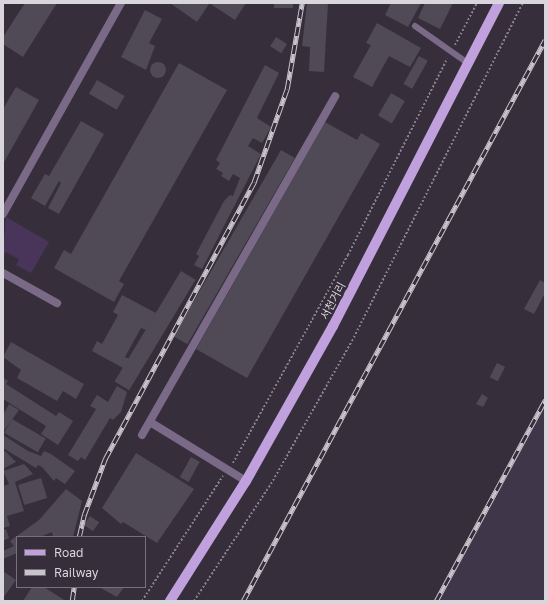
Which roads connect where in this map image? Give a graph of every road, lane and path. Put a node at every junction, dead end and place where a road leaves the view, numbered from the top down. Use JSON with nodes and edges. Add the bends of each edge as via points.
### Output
{"nodes":[{"id":1,"x":121,"y":3,"type":"edge"},
{"id":2,"x":476,"y":3,"type":"edge"},
{"id":3,"x":499,"y":3,"type":"edge"},
{"id":4,"x":523,"y":3,"type":"edge"},
{"id":5,"x":415,"y":26,"type":"dead end"},
{"id":6,"x":450,"y":54,"type":"junction"},
{"id":7,"x":469,"y":64,"type":"junction"},
{"id":8,"x":335,"y":96,"type":"dead end"},
{"id":9,"x":3,"y":214,"type":"edge"},
{"id":10,"x":3,"y":273,"type":"edge"},
{"id":11,"x":57,"y":303,"type":"dead end"},
{"id":12,"x":150,"y":422,"type":"junction"},
{"id":13,"x":142,"y":435,"type":"dead end"},
{"id":14,"x":228,"y":470,"type":"junction"},
{"id":15,"x":246,"y":481,"type":"junction"},
{"id":16,"x":142,"y":601,"type":"edge"},
{"id":17,"x":170,"y":601,"type":"edge"},
{"id":18,"x":194,"y":601,"type":"edge"}],
"edges":[{"from":1,"to":9,"type":"street"},
{"from":2,"to":6,"type":"path"},
{"from":3,"to":7,"type":"main road","name":"서천거리"},
{"from":4,"to":18,"type":"path","via":[[352,341],[271,484]]},
{"from":5,"to":6,"type":"lane","via":[[435,37]]},
{"from":6,"to":7,"type":"lane"},
{"from":6,"to":14,"type":"path","via":[[292,361]]},
{"from":7,"to":15,"type":"main road","name":"서천거리","via":[[333,326]]},
{"from":8,"to":12,"type":"street"},
{"from":10,"to":11,"type":"street"},
{"from":12,"to":13,"type":"street"},
{"from":12,"to":14,"type":"street"},
{"from":14,"to":15,"type":"street"},
{"from":14,"to":16,"type":"path"},
{"from":15,"to":17,"type":"main road","name":"서천거리"}]}
